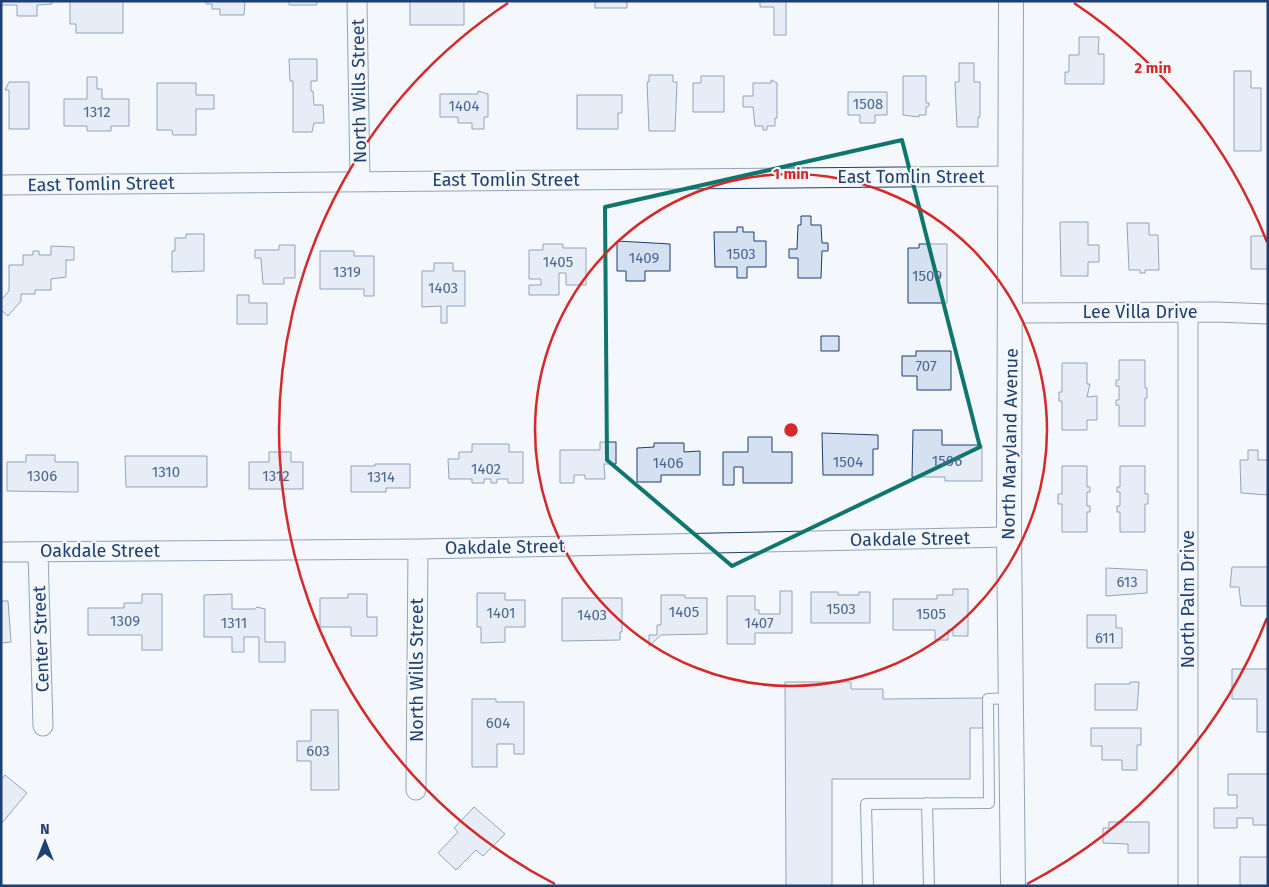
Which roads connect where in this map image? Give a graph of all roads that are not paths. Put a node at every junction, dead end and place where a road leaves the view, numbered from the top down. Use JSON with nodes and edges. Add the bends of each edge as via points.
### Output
{"nodes":[{"id":1,"x":357,"y":1,"type":"edge"},
{"id":2,"x":1011,"y":1,"type":"edge"},
{"id":3,"x":1010,"y":176,"type":"junction"},
{"id":4,"x":360,"y":181,"type":"junction"},
{"id":5,"x":1,"y":185,"type":"edge"},
{"id":6,"x":1188,"y":312,"type":"junction"},
{"id":7,"x":1012,"y":313,"type":"junction"},
{"id":8,"x":1268,"y":314,"type":"edge"},
{"id":9,"x":1009,"y":537,"type":"junction"},
{"id":10,"x":418,"y":549,"type":"junction"},
{"id":11,"x":1,"y":552,"type":"edge"},
{"id":12,"x":38,"y":552,"type":"junction"},
{"id":13,"x":1011,"y":698,"type":"junction"},
{"id":14,"x":43,"y":726,"type":"dead end"},
{"id":15,"x":416,"y":790,"type":"dead end"},
{"id":16,"x":927,"y":803,"type":"junction"},
{"id":17,"x":868,"y":886,"type":"edge"},
{"id":18,"x":929,"y":886,"type":"edge"},
{"id":19,"x":1013,"y":886,"type":"edge"},
{"id":20,"x":1188,"y":886,"type":"edge"}],
"edges":[{"from":1,"to":4,"type":"street","name":"North Wills Street"},
{"from":2,"to":3,"type":"street","name":"North Maryland Avenue"},
{"from":3,"to":4,"type":"street","name":"East Tomlin Street"},
{"from":3,"to":7,"type":"street","name":"North Maryland Avenue"},
{"from":4,"to":5,"type":"street","name":"East Tomlin Street"},
{"from":6,"to":7,"type":"street","name":"Lee Villa Drive"},
{"from":6,"to":8,"type":"street","name":"Lee Villa Drive"},
{"from":6,"to":20,"type":"street","name":"North Palm Drive"},
{"from":7,"to":9,"type":"street","name":"North Maryland Avenue"},
{"from":9,"to":10,"type":"street","name":"Oakdale Street"},
{"from":9,"to":13,"type":"street","name":"North Maryland Avenue"},
{"from":10,"to":12,"type":"street","name":"Oakdale Street"},
{"from":10,"to":15,"type":"street","name":"North Wills Street"},
{"from":11,"to":12,"type":"street","name":"Oakdale Street"},
{"from":12,"to":14,"type":"street","name":"Center Street"},
{"from":13,"to":16,"type":"lane","via":[[988,698],[989,802]]},
{"from":13,"to":19,"type":"street","name":"North Maryland Avenue"},
{"from":16,"to":17,"type":"lane","via":[[866,804]]},
{"from":16,"to":18,"type":"lane"}]}
